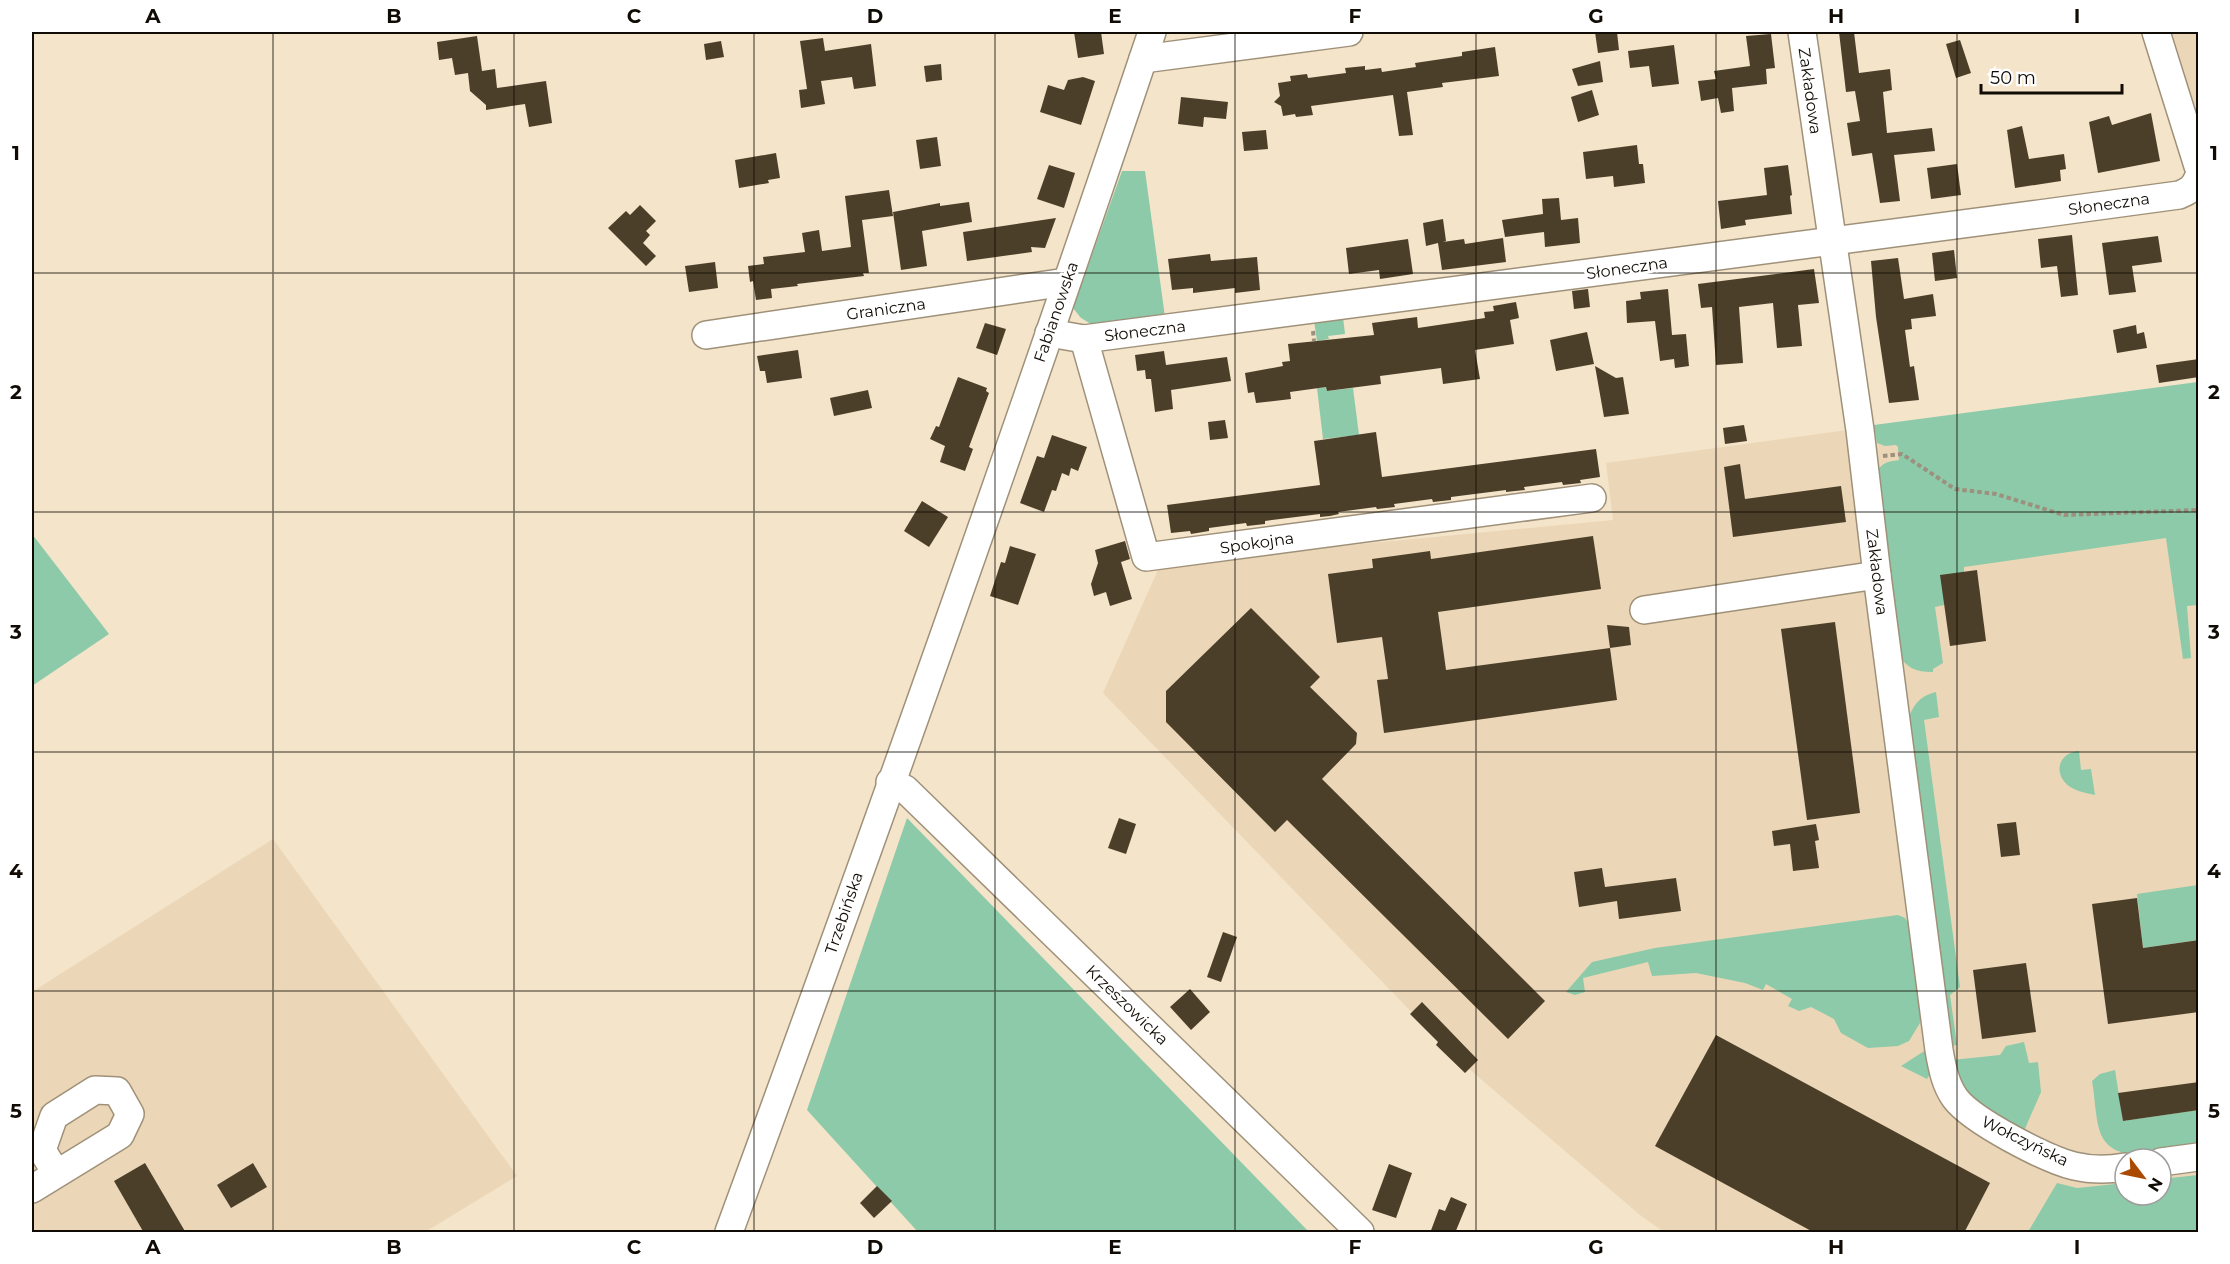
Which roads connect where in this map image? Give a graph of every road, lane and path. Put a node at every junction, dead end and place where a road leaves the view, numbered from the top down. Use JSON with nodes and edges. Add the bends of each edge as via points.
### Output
{"nodes":[{"id":1,"x":1152,"y":32,"type":"edge"},
{"id":2,"x":1349,"y":32,"type":"edge"},
{"id":3,"x":1802,"y":32,"type":"edge"},
{"id":4,"x":2156,"y":32,"type":"edge"},
{"id":5,"x":1143,"y":59,"type":"junction"},
{"id":6,"x":2199,"y":165,"type":"edge"},
{"id":7,"x":2199,"y":178,"type":"edge"},
{"id":8,"x":1833,"y":241,"type":"junction"},
{"id":9,"x":1066,"y":282,"type":"junction"},
{"id":10,"x":1049,"y":333,"type":"junction"},
{"id":11,"x":1313,"y":334,"type":"dead end"},
{"id":12,"x":706,"y":335,"type":"dead end"},
{"id":13,"x":1084,"y":339,"type":"junction"},
{"id":14,"x":1314,"y":341,"type":"dead end"},
{"id":15,"x":1863,"y":458,"type":"junction"},
{"id":16,"x":1592,"y":498,"type":"dead end"},
{"id":17,"x":2199,"y":510,"type":"edge"},
{"id":18,"x":1877,"y":575,"type":"junction"},
{"id":19,"x":957,"y":592,"type":"joint"},
{"id":20,"x":1644,"y":610,"type":"dead end"},
{"id":21,"x":891,"y":783,"type":"junction"},
{"id":22,"x":1929,"y":1095,"type":"dead end"},
{"id":23,"x":1963,"y":1108,"type":"junction"},
{"id":24,"x":2199,"y":1157,"type":"edge"},
{"id":25,"x":2173,"y":1160,"type":"edge"},
{"id":26,"x":2113,"y":1168,"type":"edge"},
{"id":27,"x":56,"y":1173,"type":"dead end"},
{"id":28,"x":32,"y":1189,"type":"edge"},
{"id":29,"x":729,"y":1233,"type":"edge"},
{"id":30,"x":1360,"y":1233,"type":"edge"}],
"edges":[{"from":1,"to":5,"type":"street","name":"Fabianowska"},
{"from":2,"to":5,"type":"street"},
{"from":3,"to":8,"type":"street","name":"Zakładowa"},
{"from":4,"to":6,"type":"street"},
{"from":5,"to":9,"type":"street","name":"Fabianowska"},
{"from":7,"to":8,"type":"street","name":"Słoneczna","via":[[2188,192],[2179,195]]},
{"from":8,"to":13,"type":"street","name":"Słoneczna"},
{"from":8,"to":15,"type":"street","name":"Zakładowa"},
{"from":9,"to":10,"type":"street","name":"Fabianowska"},
{"from":9,"to":12,"type":"street","name":"Graniczna"},
{"from":10,"to":13,"type":"street","name":"Słoneczna"},
{"from":10,"to":19,"type":"street","name":"Fabianowska"},
{"from":11,"to":14,"type":"path"},
{"from":13,"to":16,"type":"street","name":"Spokojna","via":[[1146,557]]},
{"from":15,"to":17,"type":"path","via":[[1902,454],[1955,489],[1996,494],[2064,515]]},
{"from":15,"to":18,"type":"street","name":"Zakładowa"},
{"from":18,"to":20,"type":"street"},
{"from":18,"to":23,"type":"street","name":"Zakładowa","via":[[1942,1067],[1949,1088]]},
{"from":19,"to":21,"type":"street","name":"Trzebińska"},
{"from":21,"to":29,"type":"street","name":"Trzebińska"},
{"from":21,"to":30,"type":"street","name":"Krzeszowicka","via":[[905,789]]},
{"from":22,"to":23,"type":"street"},
{"from":23,"to":26,"type":"street","name":"Wołczyńska","via":[[2061,1162],[2094,1169]]},
{"from":24,"to":25,"type":"street"},
{"from":27,"to":28,"type":"street"}]}
